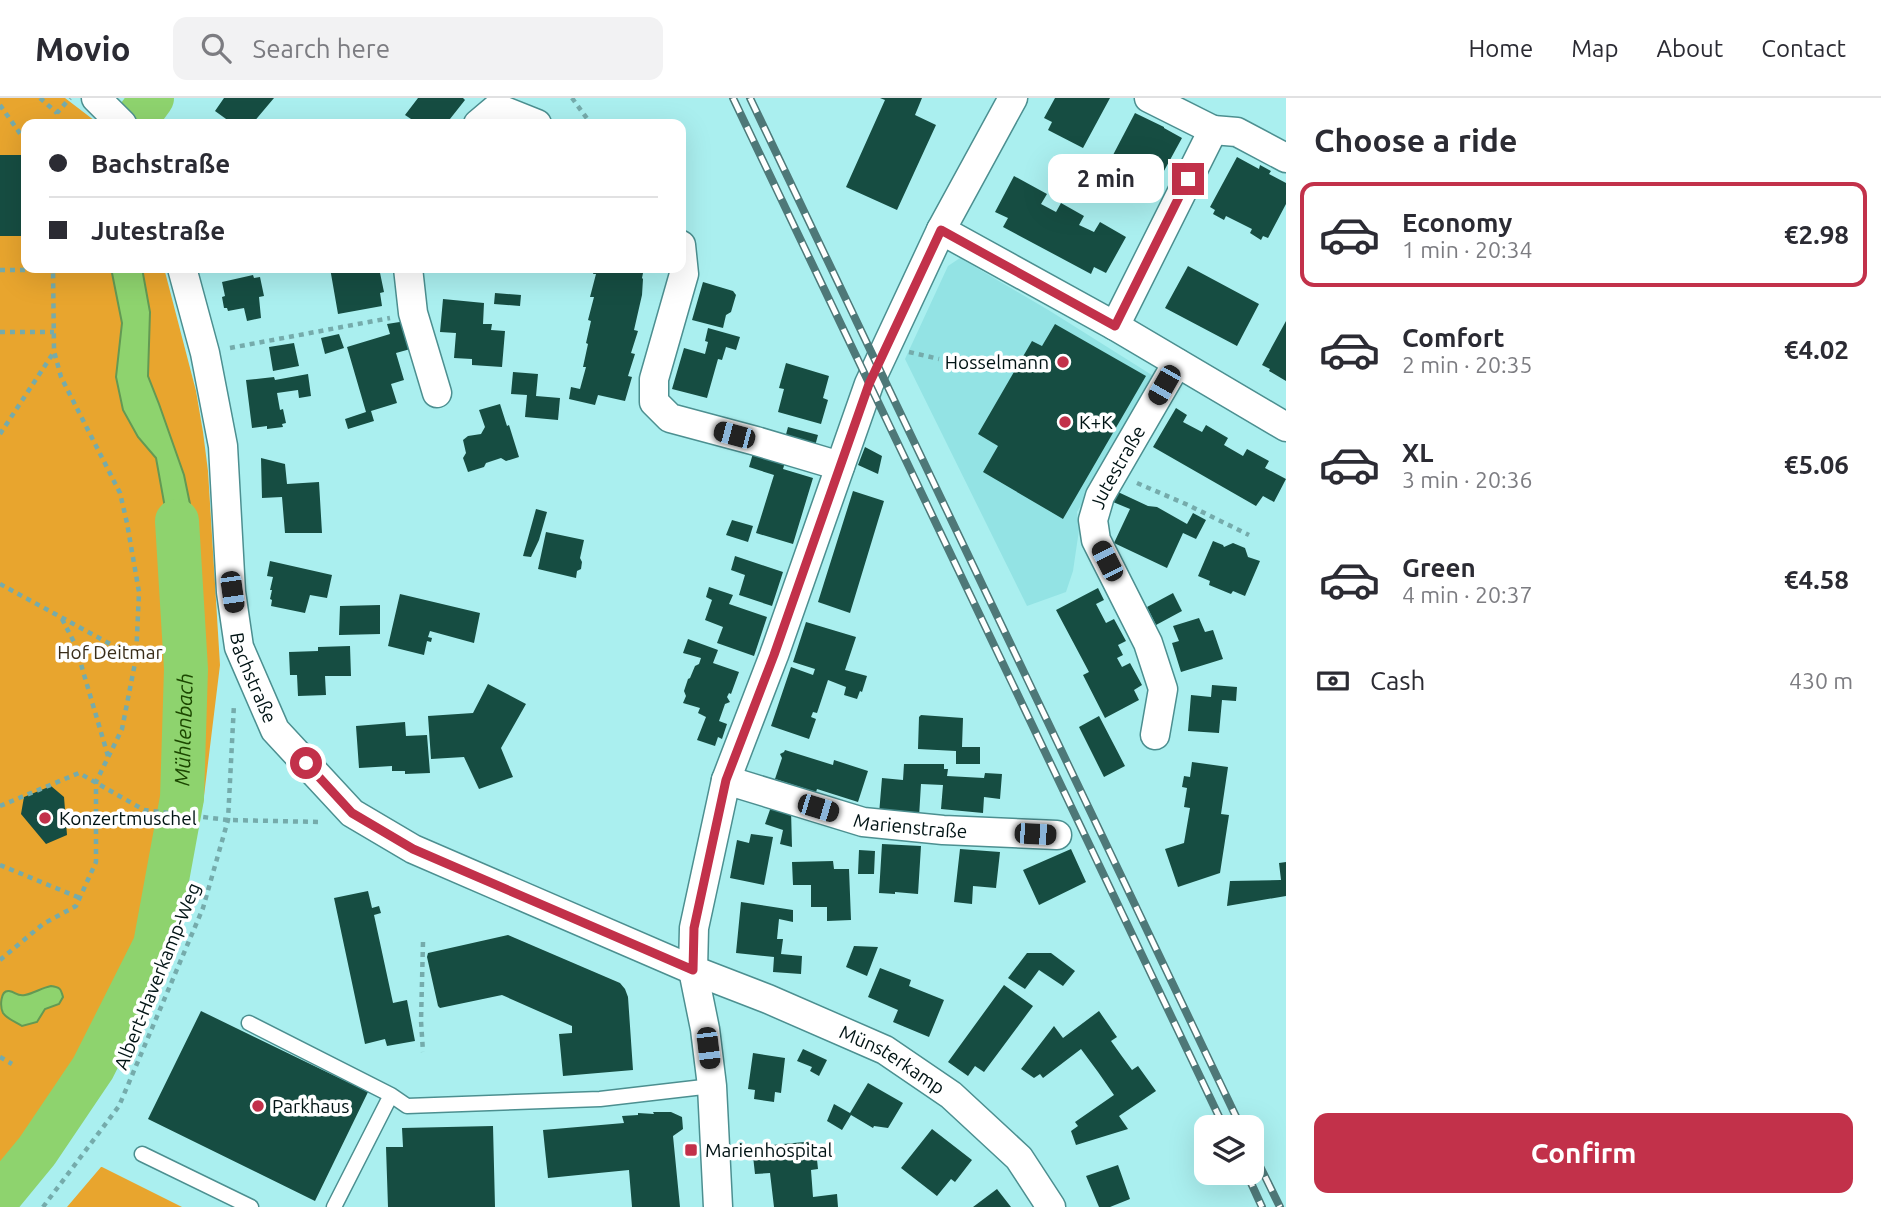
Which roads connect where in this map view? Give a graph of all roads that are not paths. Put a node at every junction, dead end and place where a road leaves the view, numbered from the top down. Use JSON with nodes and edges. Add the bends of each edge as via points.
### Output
{"nodes":[{"id":1,"x":96,"y":98,"type":"edge"},
{"id":2,"x":1013,"y":98,"type":"edge"},
{"id":3,"x":1149,"y":98,"type":"edge"},
{"id":4,"x":116,"y":119,"type":"edge"},
{"id":5,"x":484,"y":119,"type":"edge"},
{"id":6,"x":524,"y":119,"type":"edge"},
{"id":7,"x":1213,"y":130,"type":"junction"},
{"id":8,"x":1286,"y":158,"type":"edge"},
{"id":9,"x":941,"y":230,"type":"junction"},
{"id":10,"x":183,"y":273,"type":"edge"},
{"id":11,"x":409,"y":273,"type":"edge"},
{"id":12,"x":684,"y":273,"type":"edge"},
{"id":13,"x":1115,"y":326,"type":"junction"},
{"id":14,"x":1177,"y":363,"type":"junction"},
{"id":15,"x":437,"y":393,"type":"dead end"},
{"id":16,"x":1286,"y":427,"type":"edge"},
{"id":17,"x":840,"y":466,"type":"junction"},
{"id":18,"x":1156,"y":735,"type":"dead end"},
{"id":19,"x":726,"y":780,"type":"junction"},
{"id":20,"x":1058,"y":835,"type":"dead end"},
{"id":21,"x":693,"y":970,"type":"junction"},
{"id":22,"x":249,"y":1023,"type":"dead end"},
{"id":23,"x":712,"y":1086,"type":"junction"},
{"id":24,"x":391,"y":1095,"type":"junction"},
{"id":25,"x":142,"y":1154,"type":"dead end"},
{"id":26,"x":251,"y":1207,"type":"edge"},
{"id":27,"x":334,"y":1207,"type":"edge"},
{"id":28,"x":718,"y":1207,"type":"edge"},
{"id":29,"x":1051,"y":1207,"type":"edge"}],
"edges":[{"from":1,"to":4,"type":"street"},
{"from":2,"to":9,"type":"street"},
{"from":3,"to":7,"type":"street"},
{"from":5,"to":6,"type":"street","via":[[497,108]]},
{"from":7,"to":8,"type":"street","via":[[1237,132]]},
{"from":7,"to":13,"type":"street"},
{"from":9,"to":13,"type":"street"},
{"from":9,"to":17,"type":"street","via":[[869,384]]},
{"from":10,"to":21,"type":"street","name":"Bachstraße","via":[[223,446],[239,648],[275,730],[352,813],[413,849]]},
{"from":11,"to":15,"type":"street","via":[[413,313]]},
{"from":12,"to":17,"type":"street","via":[[654,379],[654,402],[670,418]]},
{"from":13,"to":14,"type":"street"},
{"from":14,"to":16,"type":"street"},
{"from":14,"to":18,"type":"street","name":"Jutestraße","via":[[1100,496],[1093,520],[1096,540],[1149,643],[1163,689]]},
{"from":17,"to":19,"type":"street"},
{"from":19,"to":20,"type":"street","name":"Marienstraße","via":[[863,822]]},
{"from":19,"to":21,"type":"street","via":[[694,928]]},
{"from":21,"to":23,"type":"street"},
{"from":21,"to":29,"type":"street","name":"Münsterkamp","via":[[885,1050],[951,1095],[1019,1158]]},
{"from":22,"to":24,"type":"lane"},
{"from":23,"to":24,"type":"lane","via":[[600,1100],[407,1106]]},
{"from":23,"to":28,"type":"street"},
{"from":24,"to":27,"type":"lane"},
{"from":25,"to":26,"type":"lane"}]}
